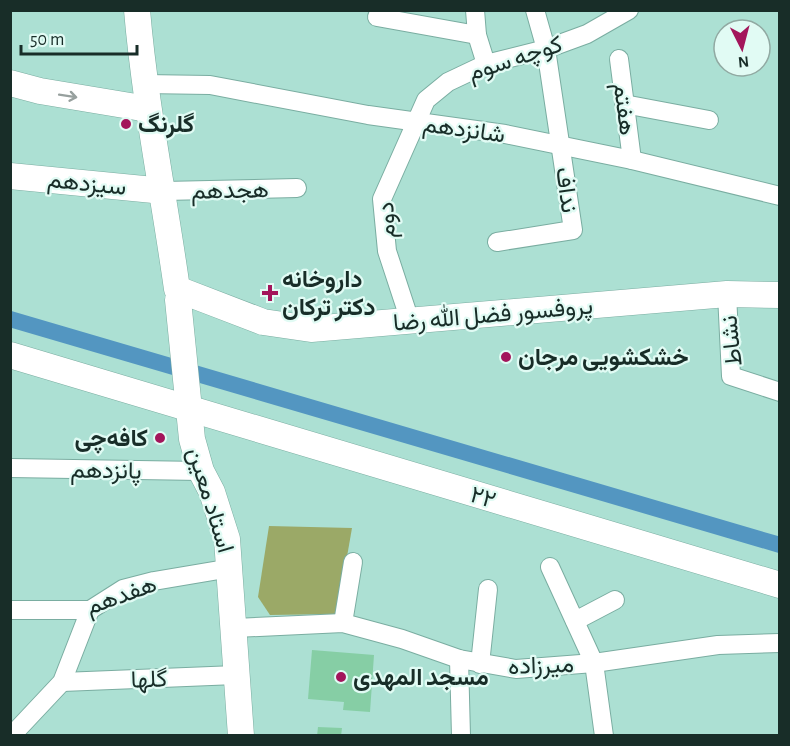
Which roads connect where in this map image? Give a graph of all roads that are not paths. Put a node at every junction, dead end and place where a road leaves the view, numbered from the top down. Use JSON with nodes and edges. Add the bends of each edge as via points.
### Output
{"nodes":[{"id":1,"x":137,"y":10,"type":"edge"},
{"id":2,"x":476,"y":10,"type":"edge"},
{"id":3,"x":535,"y":10,"type":"edge"},
{"id":4,"x":629,"y":10,"type":"edge"},
{"id":5,"x":377,"y":17,"type":"dead end"},
{"id":6,"x":477,"y":35,"type":"junction"},
{"id":7,"x":546,"y":49,"type":"junction"},
{"id":8,"x":619,"y":59,"type":"dead end"},
{"id":9,"x":486,"y":64,"type":"junction"},
{"id":10,"x":10,"y":83,"type":"edge"},
{"id":11,"x":146,"y":96,"type":"junction"},
{"id":12,"x":624,"y":104,"type":"junction"},
{"id":13,"x":709,"y":120,"type":"dead end"},
{"id":14,"x":416,"y":122,"type":"junction"},
{"id":15,"x":561,"y":145,"type":"junction"},
{"id":16,"x":632,"y":160,"type":"junction"},
{"id":17,"x":10,"y":176,"type":"edge"},
{"id":18,"x":297,"y":188,"type":"dead end"},
{"id":19,"x":164,"y":191,"type":"junction"},
{"id":20,"x":780,"y":196,"type":"edge"},
{"id":21,"x":497,"y":242,"type":"dead end"},
{"id":22,"x":727,"y":294,"type":"junction"},
{"id":23,"x":177,"y":295,"type":"junction"},
{"id":24,"x":780,"y":295,"type":"edge"},
{"id":25,"x":410,"y":321,"type":"junction"},
{"id":26,"x":10,"y":355,"type":"edge"},
{"id":27,"x":780,"y":392,"type":"edge"},
{"id":28,"x":187,"y":397,"type":"junction"},
{"id":29,"x":10,"y":468,"type":"edge"},
{"id":30,"x":201,"y":471,"type":"junction"},
{"id":31,"x":353,"y":562,"type":"dead end"},
{"id":32,"x":550,"y":567,"type":"dead end"},
{"id":33,"x":231,"y":568,"type":"junction"},
{"id":34,"x":780,"y":585,"type":"edge"},
{"id":35,"x":488,"y":589,"type":"dead end"},
{"id":36,"x":615,"y":600,"type":"dead end"},
{"id":37,"x":10,"y":610,"type":"edge"},
{"id":38,"x":90,"y":610,"type":"junction"},
{"id":39,"x":575,"y":621,"type":"junction"},
{"id":40,"x":343,"y":623,"type":"junction"},
{"id":41,"x":235,"y":628,"type":"junction"},
{"id":42,"x":780,"y":643,"type":"edge"},
{"id":43,"x":459,"y":659,"type":"junction"},
{"id":44,"x":594,"y":663,"type":"junction"},
{"id":45,"x":480,"y":664,"type":"junction"},
{"id":46,"x":236,"y":675,"type":"junction"},
{"id":47,"x":62,"y":682,"type":"junction"},
{"id":48,"x":15,"y":732,"type":"dead end"},
{"id":49,"x":241,"y":735,"type":"edge"},
{"id":50,"x":461,"y":735,"type":"edge"},
{"id":51,"x":604,"y":735,"type":"edge"}],
"edges":[{"from":1,"to":11,"type":"main road","name":"استاد معین"},
{"from":2,"to":6,"type":"street"},
{"from":3,"to":7,"type":"street"},
{"from":4,"to":7,"type":"street","name":"کوچه سوم","via":[[587,34]]},
{"from":5,"to":6,"type":"street"},
{"from":6,"to":9,"type":"street"},
{"from":7,"to":9,"type":"street","name":"کوچه سوم"},
{"from":7,"to":15,"type":"street"},
{"from":8,"to":12,"type":"street","name":"هفتم"},
{"from":9,"to":14,"type":"street","name":"کوچه سوم","via":[[448,82],[426,100]]},
{"from":10,"to":11,"type":"main road","one_way":true,"via":[[40,91]]},
{"from":11,"to":14,"type":"street","name":"شانزدهم","via":[[210,85]]},
{"from":11,"to":19,"type":"main road","name":"استاد معین"},
{"from":12,"to":13,"type":"street"},
{"from":12,"to":16,"type":"street","name":"هفتم"},
{"from":14,"to":15,"type":"street","name":"شانزدهم"},
{"from":14,"to":25,"type":"street","name":"دوم","via":[[382,199],[387,250]]},
{"from":15,"to":16,"type":"street","name":"شانزدهم"},
{"from":15,"to":21,"type":"street","name":"نداف","via":[[573,230]]},
{"from":16,"to":20,"type":"street","name":"شانزدهم"},
{"from":17,"to":19,"type":"main road","name":"سیزدهم"},
{"from":18,"to":19,"type":"street","name":"هجدهم"},
{"from":19,"to":23,"type":"main road","name":"استاد معین"},
{"from":22,"to":24,"type":"main road","name":"پروفسور فضل الله رضا"},
{"from":22,"to":25,"type":"main road","name":"پروفسور فضل الله رضا"},
{"from":22,"to":27,"type":"street","name":"نشاط","via":[[731,376]]},
{"from":23,"to":25,"type":"main road","name":"پروفسور فضل الله رضا","via":[[273,324],[311,329]]},
{"from":23,"to":28,"type":"main road","name":"استاد معین"},
{"from":26,"to":28,"type":"main road","name":"۲۲"},
{"from":28,"to":30,"type":"main road","name":"استاد معین"},
{"from":28,"to":34,"type":"main road","name":"۲۲"},
{"from":29,"to":30,"type":"street","name":"پانزدهم"},
{"from":30,"to":33,"type":"main road","name":"استاد معین","via":[[227,539]]},
{"from":31,"to":40,"type":"street"},
{"from":32,"to":39,"type":"street"},
{"from":33,"to":38,"type":"street","name":"هفدهم","via":[[123,590]]},
{"from":33,"to":41,"type":"main road","name":"استاد معین"},
{"from":35,"to":45,"type":"street"},
{"from":36,"to":39,"type":"street"},
{"from":37,"to":38,"type":"street","name":"هفدهم"},
{"from":38,"to":47,"type":"street"},
{"from":39,"to":44,"type":"street"},
{"from":40,"to":41,"type":"street","name":"میرزاده"},
{"from":40,"to":43,"type":"street","name":"میرزاده"},
{"from":41,"to":46,"type":"main road","name":"استاد معین"},
{"from":42,"to":44,"type":"street","name":"میرزاده","via":[[718,645]]},
{"from":43,"to":45,"type":"street","name":"میرزاده"},
{"from":43,"to":50,"type":"street"},
{"from":44,"to":45,"type":"street","name":"میرزاده","via":[[516,669]]},
{"from":44,"to":51,"type":"street"},
{"from":46,"to":47,"type":"street","name":"گلها"},
{"from":46,"to":49,"type":"main road","name":"استاد معین"},
{"from":47,"to":48,"type":"street"}]}
